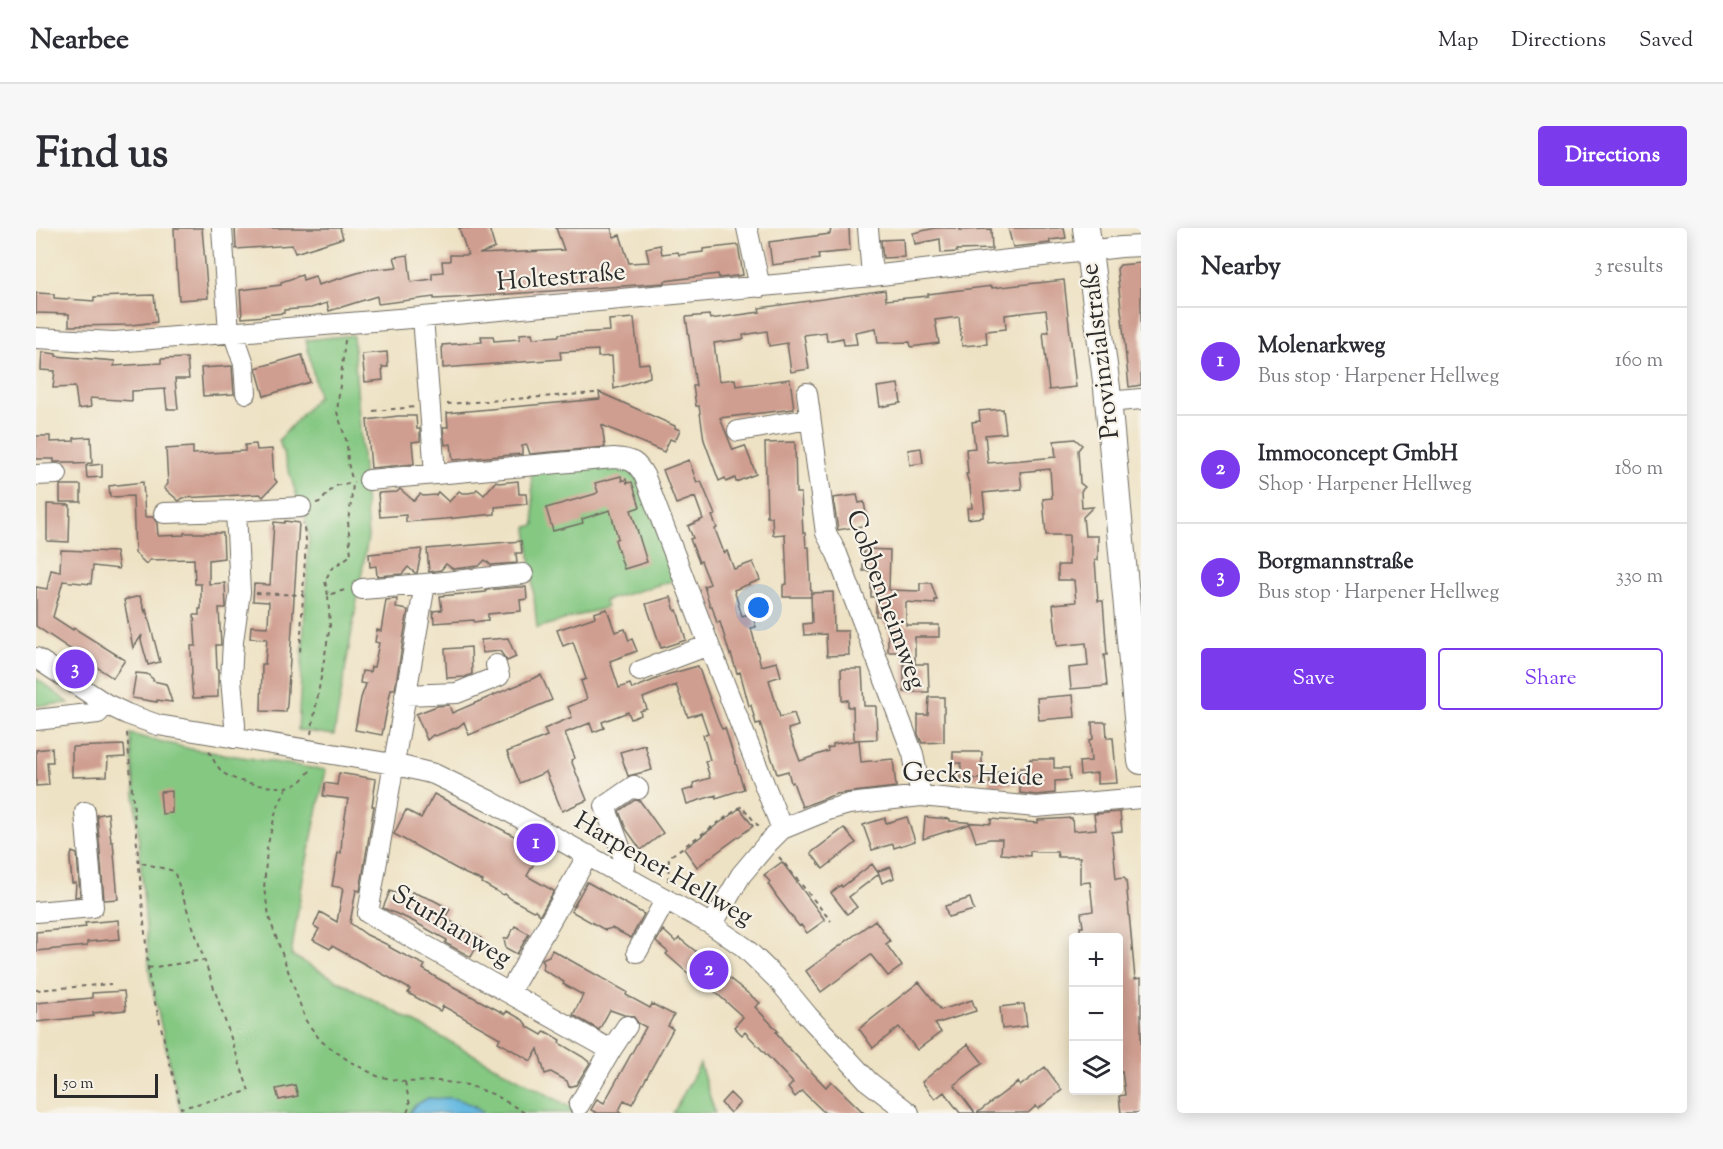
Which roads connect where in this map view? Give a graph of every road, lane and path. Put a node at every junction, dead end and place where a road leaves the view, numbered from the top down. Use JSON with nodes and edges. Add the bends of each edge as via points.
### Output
{"nodes":[{"id":1,"x":222,"y":228,"type":"edge"},
{"id":2,"x":747,"y":228,"type":"edge"},
{"id":3,"x":868,"y":228,"type":"edge"},
{"id":4,"x":1088,"y":239,"type":"edge"},
{"id":5,"x":1141,"y":246,"type":"edge"},
{"id":6,"x":872,"y":276,"type":"junction"},
{"id":7,"x":760,"y":287,"type":"junction"},
{"id":8,"x":423,"y":317,"type":"junction"},
{"id":9,"x":347,"y":323,"type":"junction"},
{"id":10,"x":231,"y":333,"type":"junction"},
{"id":11,"x":36,"y":338,"type":"edge"},
{"id":12,"x":246,"y":393,"type":"dead end"},
{"id":13,"x":595,"y":393,"type":"dead end"},
{"id":14,"x":807,"y":393,"type":"dead end"},
{"id":15,"x":1141,"y":399,"type":"edge"},
{"id":16,"x":1108,"y":402,"type":"junction"},
{"id":17,"x":430,"y":405,"type":"junction"},
{"id":18,"x":373,"y":411,"type":"dead end"},
{"id":19,"x":810,"y":419,"type":"junction"},
{"id":20,"x":738,"y":431,"type":"dead end"},
{"id":21,"x":57,"y":474,"type":"dead end"},
{"id":22,"x":435,"y":474,"type":"junction"},
{"id":23,"x":36,"y":475,"type":"edge"},
{"id":24,"x":361,"y":482,"type":"junction"},
{"id":25,"x":301,"y":507,"type":"junction"},
{"id":26,"x":236,"y":511,"type":"junction"},
{"id":27,"x":164,"y":513,"type":"dead end"},
{"id":28,"x":523,"y":574,"type":"dead end"},
{"id":29,"x":425,"y":584,"type":"junction"},
{"id":30,"x":362,"y":589,"type":"joint"},
{"id":31,"x":240,"y":592,"type":"junction"},
{"id":32,"x":303,"y":595,"type":"junction"},
{"id":33,"x":328,"y":595,"type":"junction"},
{"id":34,"x":709,"y":645,"type":"junction"},
{"id":35,"x":300,"y":654,"type":"dead end"},
{"id":36,"x":36,"y":658,"type":"edge"},
{"id":37,"x":496,"y":665,"type":"dead end"},
{"id":38,"x":640,"y":671,"type":"dead end"},
{"id":39,"x":405,"y":695,"type":"junction"},
{"id":40,"x":1138,"y":698,"type":"edge"},
{"id":41,"x":106,"y":704,"type":"junction"},
{"id":42,"x":36,"y":720,"type":"edge"},
{"id":43,"x":127,"y":730,"type":"dead end"},
{"id":44,"x":310,"y":737,"type":"dead end"},
{"id":45,"x":234,"y":738,"type":"junction"},
{"id":46,"x":208,"y":748,"type":"dead end"},
{"id":47,"x":310,"y":762,"type":"dead end"},
{"id":48,"x":1141,"y":762,"type":"edge"},
{"id":49,"x":393,"y":764,"type":"junction"},
{"id":50,"x":287,"y":786,"type":"junction"},
{"id":51,"x":638,"y":789,"type":"dead end"},
{"id":52,"x":921,"y":796,"type":"junction"},
{"id":53,"x":1141,"y":798,"type":"edge"},
{"id":54,"x":85,"y":812,"type":"dead end"},
{"id":55,"x":773,"y":838,"type":"junction"},
{"id":56,"x":588,"y":855,"type":"junction"},
{"id":57,"x":138,"y":862,"type":"junction"},
{"id":58,"x":622,"y":874,"type":"junction"},
{"id":59,"x":667,"y":892,"type":"junction"},
{"id":60,"x":36,"y":912,"type":"edge"},
{"id":61,"x":831,"y":921,"type":"dead end"},
{"id":62,"x":712,"y":925,"type":"junction"},
{"id":63,"x":637,"y":952,"type":"dead end"},
{"id":64,"x":204,"y":960,"type":"junction"},
{"id":65,"x":148,"y":968,"type":"junction"},
{"id":66,"x":111,"y":984,"type":"dead end"},
{"id":67,"x":36,"y":990,"type":"edge"},
{"id":68,"x":509,"y":993,"type":"junction"},
{"id":69,"x":627,"y":1026,"type":"dead end"},
{"id":70,"x":611,"y":1050,"type":"junction"},
{"id":71,"x":405,"y":1082,"type":"junction"},
{"id":72,"x":579,"y":1105,"type":"dead end"},
{"id":73,"x":407,"y":1113,"type":"edge"},
{"id":74,"x":525,"y":1113,"type":"edge"},
{"id":75,"x":909,"y":1113,"type":"edge"}],
"edges":[{"from":1,"to":10,"type":"street"},
{"from":2,"to":7,"type":"street"},
{"from":3,"to":6,"type":"street"},
{"from":4,"to":5,"type":"street","name":"Holtestraße"},
{"from":4,"to":6,"type":"street","name":"Holtestraße"},
{"from":4,"to":16,"type":"main road","name":"Provinzialstraße"},
{"from":6,"to":7,"type":"street","name":"Holtestraße"},
{"from":7,"to":8,"type":"street","name":"Holtestraße"},
{"from":8,"to":9,"type":"street","name":"Holtestraße"},
{"from":8,"to":17,"type":"street"},
{"from":9,"to":10,"type":"street","name":"Holtestraße"},
{"from":9,"to":24,"type":"path","via":[[337,412],[347,443],[348,463]]},
{"from":10,"to":11,"type":"street","name":"Holtestraße","via":[[114,342]]},
{"from":10,"to":12,"type":"street","via":[[244,364]]},
{"from":13,"to":17,"type":"path"},
{"from":14,"to":19,"type":"street","name":"Cobbenheimweg"},
{"from":15,"to":16,"type":"street"},
{"from":16,"to":40,"type":"main road","name":"Provinzialstraße"},
{"from":17,"to":18,"type":"path"},
{"from":17,"to":22,"type":"street"},
{"from":19,"to":20,"type":"street"},
{"from":19,"to":52,"type":"street","name":"Cobbenheimweg","via":[[826,533],[913,754]]},
{"from":21,"to":23,"type":"street"},
{"from":22,"to":24,"type":"street"},
{"from":22,"to":34,"type":"street","via":[[614,458],[639,465]]},
{"from":24,"to":25,"type":"path","via":[[335,486],[320,502]]},
{"from":24,"to":33,"type":"path","via":[[351,502],[348,521],[351,555],[331,569],[325,581]]},
{"from":25,"to":26,"type":"street"},
{"from":25,"to":32,"type":"path","via":[[306,539]]},
{"from":26,"to":27,"type":"street"},
{"from":26,"to":31,"type":"street"},
{"from":28,"to":29,"type":"street"},
{"from":29,"to":30,"type":"street"},
{"from":29,"to":39,"type":"street"},
{"from":30,"to":33,"type":"path"},
{"from":31,"to":32,"type":"path"},
{"from":31,"to":45,"type":"street","via":[[231,679]]},
{"from":32,"to":35,"type":"path"},
{"from":33,"to":44,"type":"path","via":[[330,626]]},
{"from":34,"to":38,"type":"street"},
{"from":34,"to":55,"type":"street"},
{"from":36,"to":41,"type":"street","name":"Harpener Hellweg"},
{"from":37,"to":39,"type":"street","via":[[499,676],[457,693]]},
{"from":39,"to":49,"type":"street"},
{"from":40,"to":48,"type":"main road","name":"Provinzialstraße"},
{"from":41,"to":42,"type":"street","via":[[98,713]]},
{"from":41,"to":45,"type":"street","name":"Harpener Hellweg","via":[[158,725]]},
{"from":43,"to":57,"type":"path"},
{"from":45,"to":49,"type":"street","name":"Harpener Hellweg"},
{"from":46,"to":50,"type":"path","via":[[217,765],[233,778]]},
{"from":47,"to":50,"type":"path","via":[[313,767],[304,778]]},
{"from":49,"to":56,"type":"street","name":"Harpener Hellweg","via":[[434,774]]},
{"from":49,"to":68,"type":"street","name":"Sturhanweg","via":[[368,913]]},
{"from":50,"to":71,"type":"path","via":[[267,848],[264,889],[270,920],[306,1021],[321,1041],[349,1061],[377,1076]]},
{"from":51,"to":58,"type":"street","via":[[629,788],[605,806],[625,861]]},
{"from":52,"to":53,"type":"street","name":"Gecks Heide","via":[[1036,807]]},
{"from":52,"to":55,"type":"street","name":"Gecks Heide","via":[[849,804],[828,810]]},
{"from":54,"to":60,"type":"street","via":[[93,907]]},
{"from":55,"to":59,"type":"path","via":[[742,806],[669,856]]},
{"from":55,"to":61,"type":"path"},
{"from":55,"to":62,"type":"street","name":"Gecks Heide","via":[[741,875]]},
{"from":56,"to":58,"type":"street","name":"Harpener Hellweg"},
{"from":56,"to":68,"type":"street","name":"Sturhanweg"},
{"from":57,"to":64,"type":"path","via":[[174,871]]},
{"from":57,"to":65,"type":"path"},
{"from":58,"to":59,"type":"street","name":"Harpener Hellweg"},
{"from":59,"to":62,"type":"street","name":"Harpener Hellweg"},
{"from":59,"to":63,"type":"street"},
{"from":62,"to":75,"type":"street","name":"Harpener Hellweg","via":[[744,947],[869,1082]]},
{"from":64,"to":65,"type":"path"},
{"from":64,"to":65,"type":"path","via":[[249,1091],[181,1108]]},
{"from":66,"to":67,"type":"path"},
{"from":68,"to":70,"type":"street","name":"Sturhanweg"},
{"from":69,"to":70,"type":"street"},
{"from":70,"to":72,"type":"street"},
{"from":71,"to":73,"type":"path","via":[[410,1105]]},
{"from":71,"to":74,"type":"path","via":[[468,1085]]}]}
